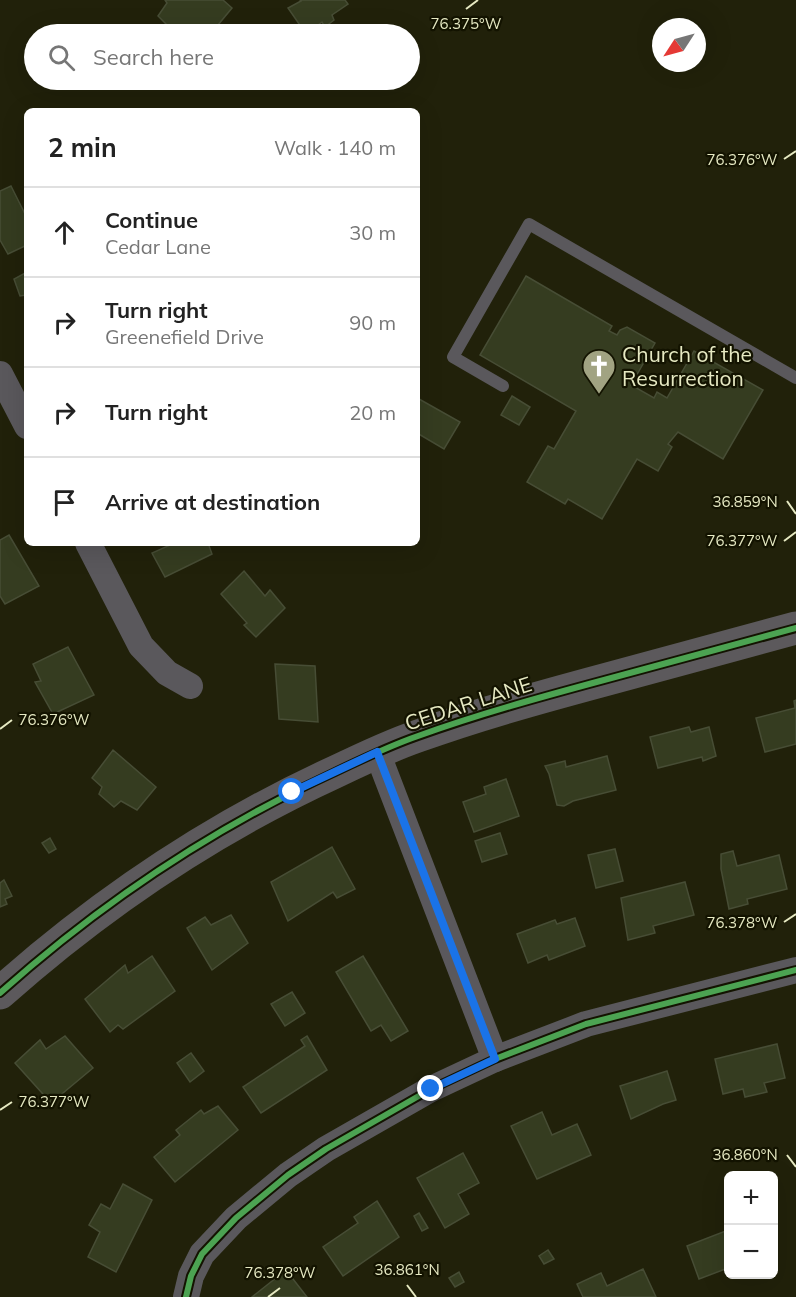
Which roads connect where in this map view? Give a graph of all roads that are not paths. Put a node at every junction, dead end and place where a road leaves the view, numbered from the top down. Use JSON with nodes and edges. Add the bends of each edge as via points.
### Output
{"nodes":[{"id":1,"x":0,"y":374,"type":"edge"},
{"id":2,"x":796,"y":378,"type":"edge"},
{"id":3,"x":503,"y":386,"type":"dead end"},
{"id":4,"x":24,"y":420,"type":"edge"},
{"id":5,"x":90,"y":546,"type":"edge"},
{"id":6,"x":796,"y":628,"type":"edge"},
{"id":7,"x":190,"y":686,"type":"dead end"},
{"id":8,"x":377,"y":752,"type":"junction"},
{"id":9,"x":796,"y":970,"type":"edge"},
{"id":10,"x":0,"y":993,"type":"edge"},
{"id":11,"x":495,"y":1059,"type":"junction"},
{"id":12,"x":186,"y":1297,"type":"edge"}],
"edges":[{"from":1,"to":4,"type":"street"},
{"from":2,"to":3,"type":"lane","via":[[529,224],[453,357]]},
{"from":5,"to":7,"type":"street","via":[[141,646],[167,673]]},
{"from":6,"to":8,"type":"main road","name":"CEDAR LANE","via":[[497,709]]},
{"from":8,"to":10,"type":"main road","name":"CEDAR LANE","via":[[292,792],[215,835],[111,904]]},
{"from":8,"to":11,"type":"street"},
{"from":9,"to":11,"type":"street","via":[[586,1024]]},
{"from":11,"to":12,"type":"street","via":[[431,1089],[288,1174],[236,1218],[202,1254]]}]}
